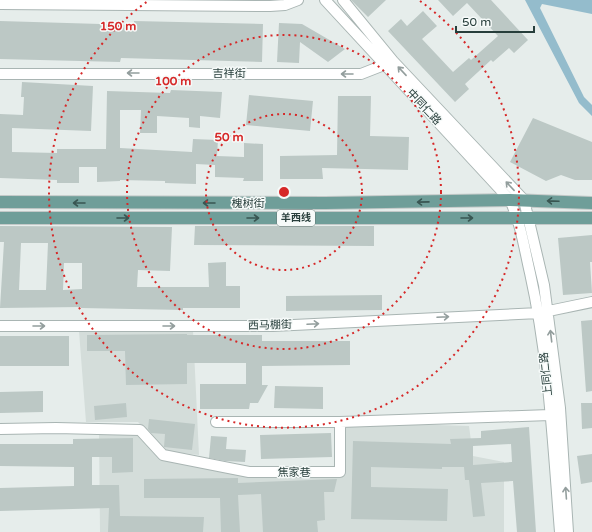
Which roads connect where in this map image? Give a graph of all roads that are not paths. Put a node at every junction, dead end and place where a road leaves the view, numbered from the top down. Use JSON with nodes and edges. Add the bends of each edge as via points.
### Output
{"nodes":[{"id":1,"x":298,"y":0,"type":"edge"},
{"id":2,"x":325,"y":0,"type":"edge"},
{"id":3,"x":343,"y":0,"type":"edge"},
{"id":4,"x":0,"y":4,"type":"edge"},
{"id":5,"x":384,"y":65,"type":"junction"},
{"id":6,"x":0,"y":74,"type":"edge"},
{"id":7,"x":510,"y":200,"type":"junction"},
{"id":8,"x":524,"y":200,"type":"junction"},
{"id":9,"x":0,"y":202,"type":"edge"},
{"id":10,"x":592,"y":203,"type":"edge"},
{"id":11,"x":0,"y":218,"type":"edge"},
{"id":12,"x":523,"y":218,"type":"junction"},
{"id":13,"x":592,"y":218,"type":"edge"},
{"id":14,"x":592,"y":302,"type":"edge"},
{"id":15,"x":543,"y":312,"type":"junction"},
{"id":16,"x":0,"y":326,"type":"edge"},
{"id":17,"x":550,"y":415,"type":"junction"},
{"id":18,"x":216,"y":422,"type":"dead end"},
{"id":19,"x":340,"y":422,"type":"junction"},
{"id":20,"x":0,"y":429,"type":"edge"},
{"id":21,"x":560,"y":532,"type":"edge"},
{"id":22,"x":568,"y":532,"type":"edge"}],
"edges":[{"from":1,"to":4,"type":"street","via":[[285,5],[270,6]]},
{"from":2,"to":5,"type":"street","name":"中同仁路"},
{"from":8,"to":3,"type":"street","one_way":true,"via":[[393,61]]},
{"from":5,"to":6,"type":"street","name":"吉祥街","one_way":true,"via":[[361,74]]},
{"from":5,"to":7,"type":"street","name":"中同仁路"},
{"from":7,"to":8,"type":"main road","name":"槐树街","number":"羊西线"},
{"from":7,"to":9,"type":"main road","name":"槐树街","number":"羊西线","one_way":true,"via":[[326,203]]},
{"from":7,"to":12,"type":"street","name":"中同仁路"},
{"from":10,"to":8,"type":"main road","name":"槐树街","number":"羊西线","one_way":true},
{"from":8,"to":12,"type":"street"},
{"from":11,"to":12,"type":"main road","name":"槐树街","number":"羊西线","one_way":true},
{"from":12,"to":13,"type":"main road","name":"槐树街","number":"羊西线"},
{"from":12,"to":15,"type":"street","name":"上同仁路"},
{"from":14,"to":15,"type":"street","name":"西马棚街"},
{"from":16,"to":15,"type":"street","name":"西马棚街","one_way":true,"via":[[273,326]]},
{"from":15,"to":17,"type":"street","name":"上同仁路"},
{"from":22,"to":15,"type":"street","one_way":true,"via":[[560,408]]},
{"from":17,"to":19,"type":"street"},
{"from":17,"to":21,"type":"street","name":"上同仁路"},
{"from":18,"to":19,"type":"street"},
{"from":19,"to":20,"type":"street","name":"焦家巷","via":[[340,472],[248,472],[162,455],[140,430]]}]}
